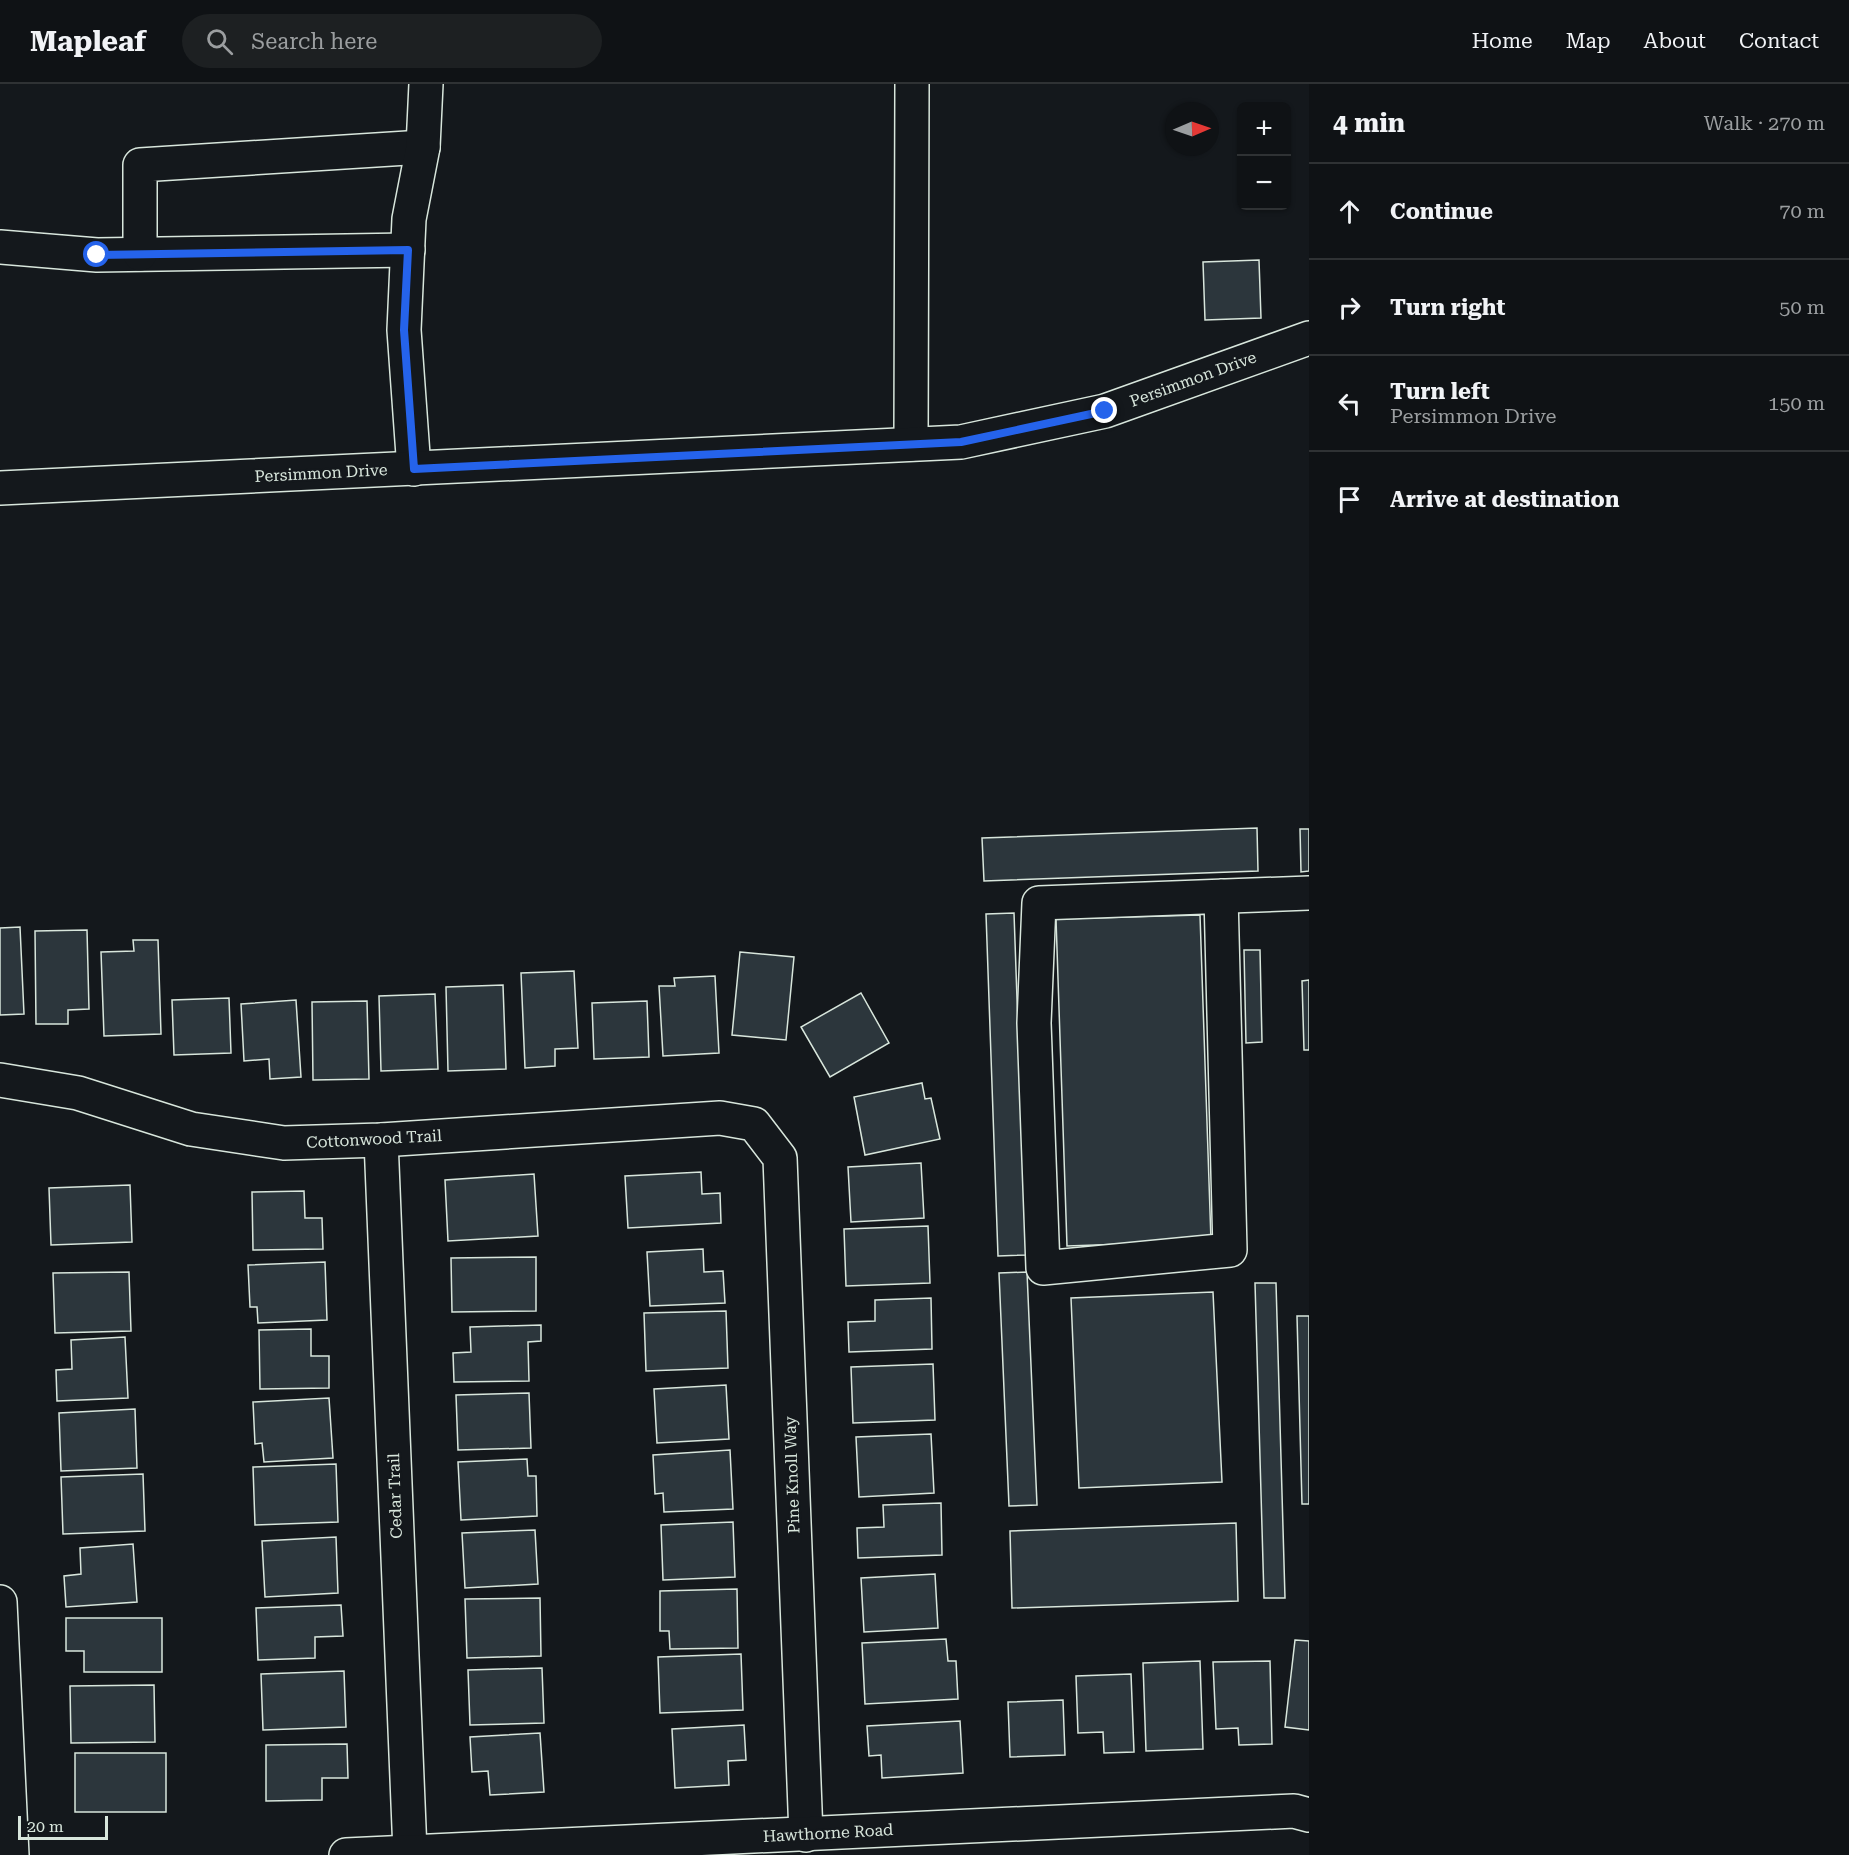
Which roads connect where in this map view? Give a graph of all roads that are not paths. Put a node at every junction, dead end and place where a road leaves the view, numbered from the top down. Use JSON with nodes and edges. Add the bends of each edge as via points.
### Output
{"nodes":[{"id":1,"x":426,"y":84,"type":"edge"},
{"id":2,"x":912,"y":84,"type":"edge"},
{"id":3,"x":423,"y":147,"type":"junction"},
{"id":4,"x":0,"y":247,"type":"edge"},
{"id":5,"x":408,"y":250,"type":"junction"},
{"id":6,"x":140,"y":254,"type":"junction"},
{"id":7,"x":1309,"y":338,"type":"edge"},
{"id":8,"x":911,"y":444,"type":"junction"},
{"id":9,"x":414,"y":469,"type":"junction"},
{"id":10,"x":0,"y":488,"type":"edge"},
{"id":11,"x":1309,"y":893,"type":"edge"},
{"id":12,"x":1221,"y":896,"type":"junction"},
{"id":13,"x":0,"y":1080,"type":"edge"},
{"id":14,"x":754,"y":1124,"type":"joint"},
{"id":15,"x":381,"y":1140,"type":"junction"},
{"id":16,"x":0,"y":1602,"type":"edge"},
{"id":17,"x":1309,"y":1815,"type":"edge"},
{"id":18,"x":806,"y":1835,"type":"junction"},
{"id":19,"x":410,"y":1852,"type":"junction"},
{"id":20,"x":12,"y":1855,"type":"edge"},
{"id":21,"x":346,"y":1855,"type":"edge"}],
"edges":[{"from":1,"to":3,"type":"street"},
{"from":2,"to":8,"type":"street"},
{"from":3,"to":5,"type":"street","via":[[409,219]]},
{"from":3,"to":6,"type":"street","via":[[140,165]]},
{"from":4,"to":6,"type":"street","via":[[97,255]]},
{"from":5,"to":6,"type":"street"},
{"from":5,"to":9,"type":"street","via":[[404,330]]},
{"from":7,"to":8,"type":"street","name":"Persimmon Drive","via":[[1105,411],[961,442]]},
{"from":8,"to":9,"type":"street","name":"Persimmon Drive"},
{"from":9,"to":10,"type":"street","name":"Persimmon Drive"},
{"from":11,"to":12,"type":"street"},
{"from":12,"to":12,"type":"street","via":[[1040,903],[1034,1023],[1043,1268],[1230,1250]]},
{"from":13,"to":15,"type":"street","name":"Cottonwood Trail","via":[[78,1093],[191,1130],[284,1143]]},
{"from":14,"to":15,"type":"street","name":"Cottonwood Trail","via":[[720,1118]]},
{"from":14,"to":18,"type":"street","name":"Pine Knoll Way","via":[[780,1158]]},
{"from":15,"to":19,"type":"street","name":"Cedar Trail"},
{"from":16,"to":20,"type":"street"},
{"from":17,"to":18,"type":"street","name":"Hawthorne Road","via":[[1294,1811]]},
{"from":18,"to":19,"type":"street","name":"Hawthorne Road"},
{"from":19,"to":21,"type":"street","name":"Hawthorne Road"}]}
